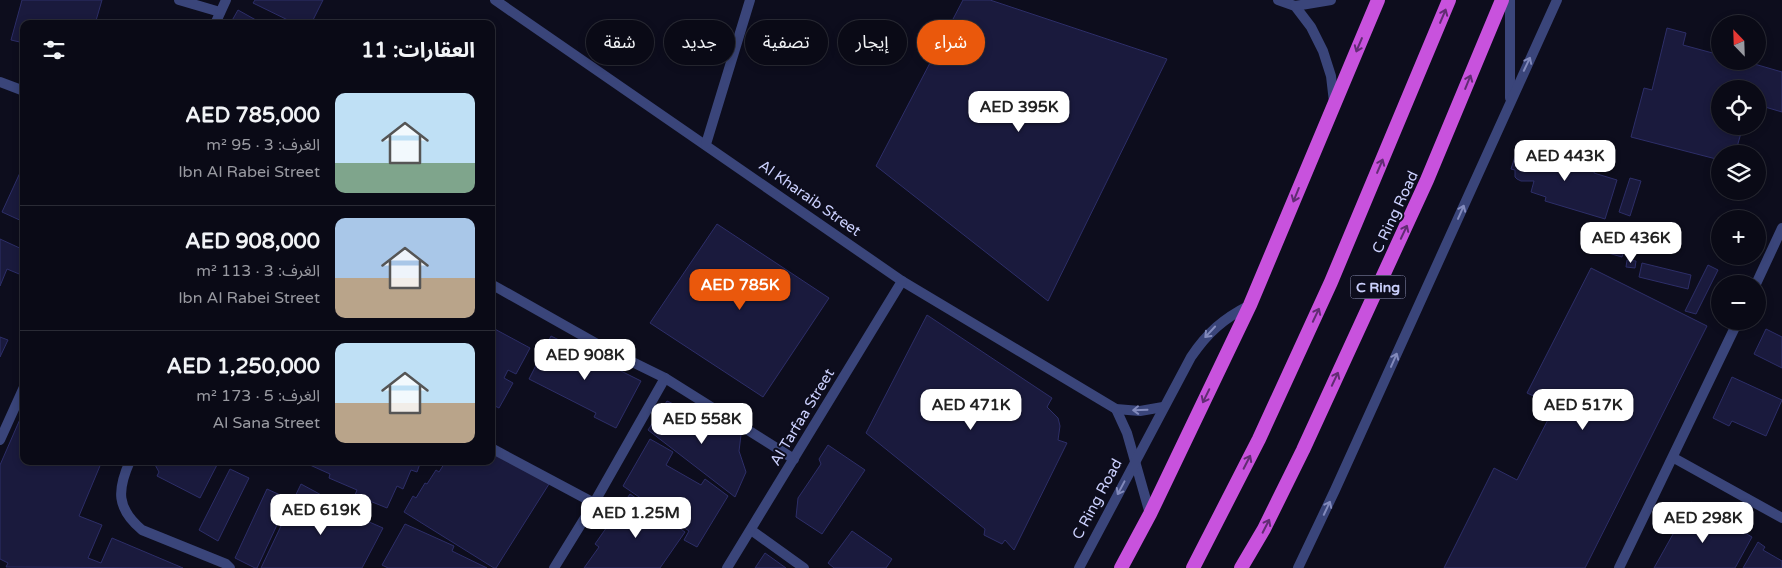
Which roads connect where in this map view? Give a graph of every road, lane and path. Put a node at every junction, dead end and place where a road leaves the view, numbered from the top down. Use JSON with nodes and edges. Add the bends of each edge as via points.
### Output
{"nodes":[{"id":1,"x":178,"y":0,"type":"edge"},
{"id":2,"x":226,"y":0,"type":"edge"},
{"id":3,"x":495,"y":0,"type":"edge"},
{"id":4,"x":750,"y":0,"type":"edge"},
{"id":5,"x":1278,"y":0,"type":"edge"},
{"id":6,"x":1331,"y":0,"type":"edge"},
{"id":7,"x":1378,"y":0,"type":"edge"},
{"id":8,"x":1449,"y":0,"type":"edge"},
{"id":9,"x":1502,"y":0,"type":"edge"},
{"id":10,"x":1510,"y":0,"type":"edge"},
{"id":11,"x":1557,"y":0,"type":"edge"},
{"id":12,"x":1295,"y":6,"type":"junction"},
{"id":13,"x":220,"y":12,"type":"junction"},
{"id":14,"x":217,"y":20,"type":"edge"},
{"id":15,"x":0,"y":82,"type":"edge"},
{"id":16,"x":20,"y":90,"type":"edge"},
{"id":17,"x":1510,"y":101,"type":"junction"},
{"id":18,"x":1334,"y":102,"type":"junction"},
{"id":19,"x":706,"y":144,"type":"junction"},
{"id":20,"x":1782,"y":228,"type":"edge"},
{"id":21,"x":1760,"y":275,"type":"edge"},
{"id":22,"x":902,"y":281,"type":"junction"},
{"id":23,"x":495,"y":286,"type":"edge"},
{"id":24,"x":1250,"y":305,"type":"junction"},
{"id":25,"x":1734,"y":330,"type":"edge"},
{"id":26,"x":664,"y":378,"type":"junction"},
{"id":27,"x":20,"y":396,"type":"edge"},
{"id":28,"x":1163,"y":407,"type":"junction"},
{"id":29,"x":1116,"y":409,"type":"junction"},
{"id":30,"x":0,"y":440,"type":"edge"},
{"id":31,"x":495,"y":450,"type":"edge"},
{"id":32,"x":1674,"y":458,"type":"junction"},
{"id":33,"x":794,"y":459,"type":"junction"},
{"id":34,"x":1136,"y":462,"type":"junction"},
{"id":35,"x":128,"y":465,"type":"edge"},
{"id":36,"x":594,"y":503,"type":"junction"},
{"id":37,"x":1150,"y":514,"type":"junction"},
{"id":38,"x":1782,"y":518,"type":"edge"},
{"id":39,"x":751,"y":530,"type":"junction"},
{"id":40,"x":230,"y":568,"type":"edge"},
{"id":41,"x":554,"y":568,"type":"edge"},
{"id":42,"x":727,"y":568,"type":"edge"},
{"id":43,"x":804,"y":568,"type":"edge"},
{"id":44,"x":1079,"y":568,"type":"edge"},
{"id":45,"x":1122,"y":568,"type":"edge"},
{"id":46,"x":1193,"y":568,"type":"edge"},
{"id":47,"x":1241,"y":568,"type":"edge"},
{"id":48,"x":1298,"y":568,"type":"edge"},
{"id":49,"x":1620,"y":568,"type":"edge"}],
"edges":[{"from":1,"to":13,"type":"street"},
{"from":2,"to":13,"type":"street"},
{"from":3,"to":19,"type":"street","name":"Al Kharaib Street"},
{"from":4,"to":19,"type":"street"},
{"from":5,"to":12,"type":"street"},
{"from":6,"to":12,"type":"street"},
{"from":7,"to":18,"type":"highway","one_way":true},
{"from":46,"to":8,"type":"highway","one_way":true,"via":[[1259,439],[1331,282]]},
{"from":47,"to":9,"type":"highway","name":"C Ring Road","number":"C Ring","one_way":true,"via":[[1303,450],[1427,180]]},
{"from":10,"to":17,"type":"street"},
{"from":17,"to":11,"type":"street","one_way":true},
{"from":12,"to":18,"type":"street","via":[[1323,51],[1331,76]]},
{"from":13,"to":14,"type":"street"},
{"from":15,"to":16,"type":"street"},
{"from":48,"to":17,"type":"street","one_way":true},
{"from":18,"to":24,"type":"highway","one_way":true},
{"from":19,"to":22,"type":"street","name":"Al Kharaib Street"},
{"from":20,"to":21,"type":"street"},
{"from":22,"to":29,"type":"street","name":"Al Kharaib Street"},
{"from":22,"to":33,"type":"street","name":"Al Tarfaa Street"},
{"from":23,"to":26,"type":"street"},
{"from":24,"to":28,"type":"street","name":"C Ring Road","one_way":true,"via":[[1232,314],[1202,341]]},
{"from":24,"to":37,"type":"highway","one_way":true},
{"from":25,"to":32,"type":"street"},
{"from":26,"to":33,"type":"street"},
{"from":26,"to":36,"type":"street"},
{"from":27,"to":30,"type":"street"},
{"from":28,"to":29,"type":"street","name":"Al Kharaib Street","one_way":true,"via":[[1140,411]]},
{"from":28,"to":34,"type":"street","name":"C Ring Road"},
{"from":29,"to":34,"type":"street"},
{"from":31,"to":36,"type":"street"},
{"from":32,"to":38,"type":"street"},
{"from":32,"to":49,"type":"street"},
{"from":33,"to":39,"type":"street","name":"Al Tarfaa Street"},
{"from":34,"to":37,"type":"street"},
{"from":34,"to":44,"type":"street","name":"C Ring Road","one_way":true},
{"from":35,"to":40,"type":"street","via":[[120,493],[123,508],[131,520],[142,530]]},
{"from":36,"to":41,"type":"street"},
{"from":37,"to":45,"type":"highway"},
{"from":39,"to":42,"type":"street","name":"Al Tarfaa Street"},
{"from":39,"to":43,"type":"street"}]}
